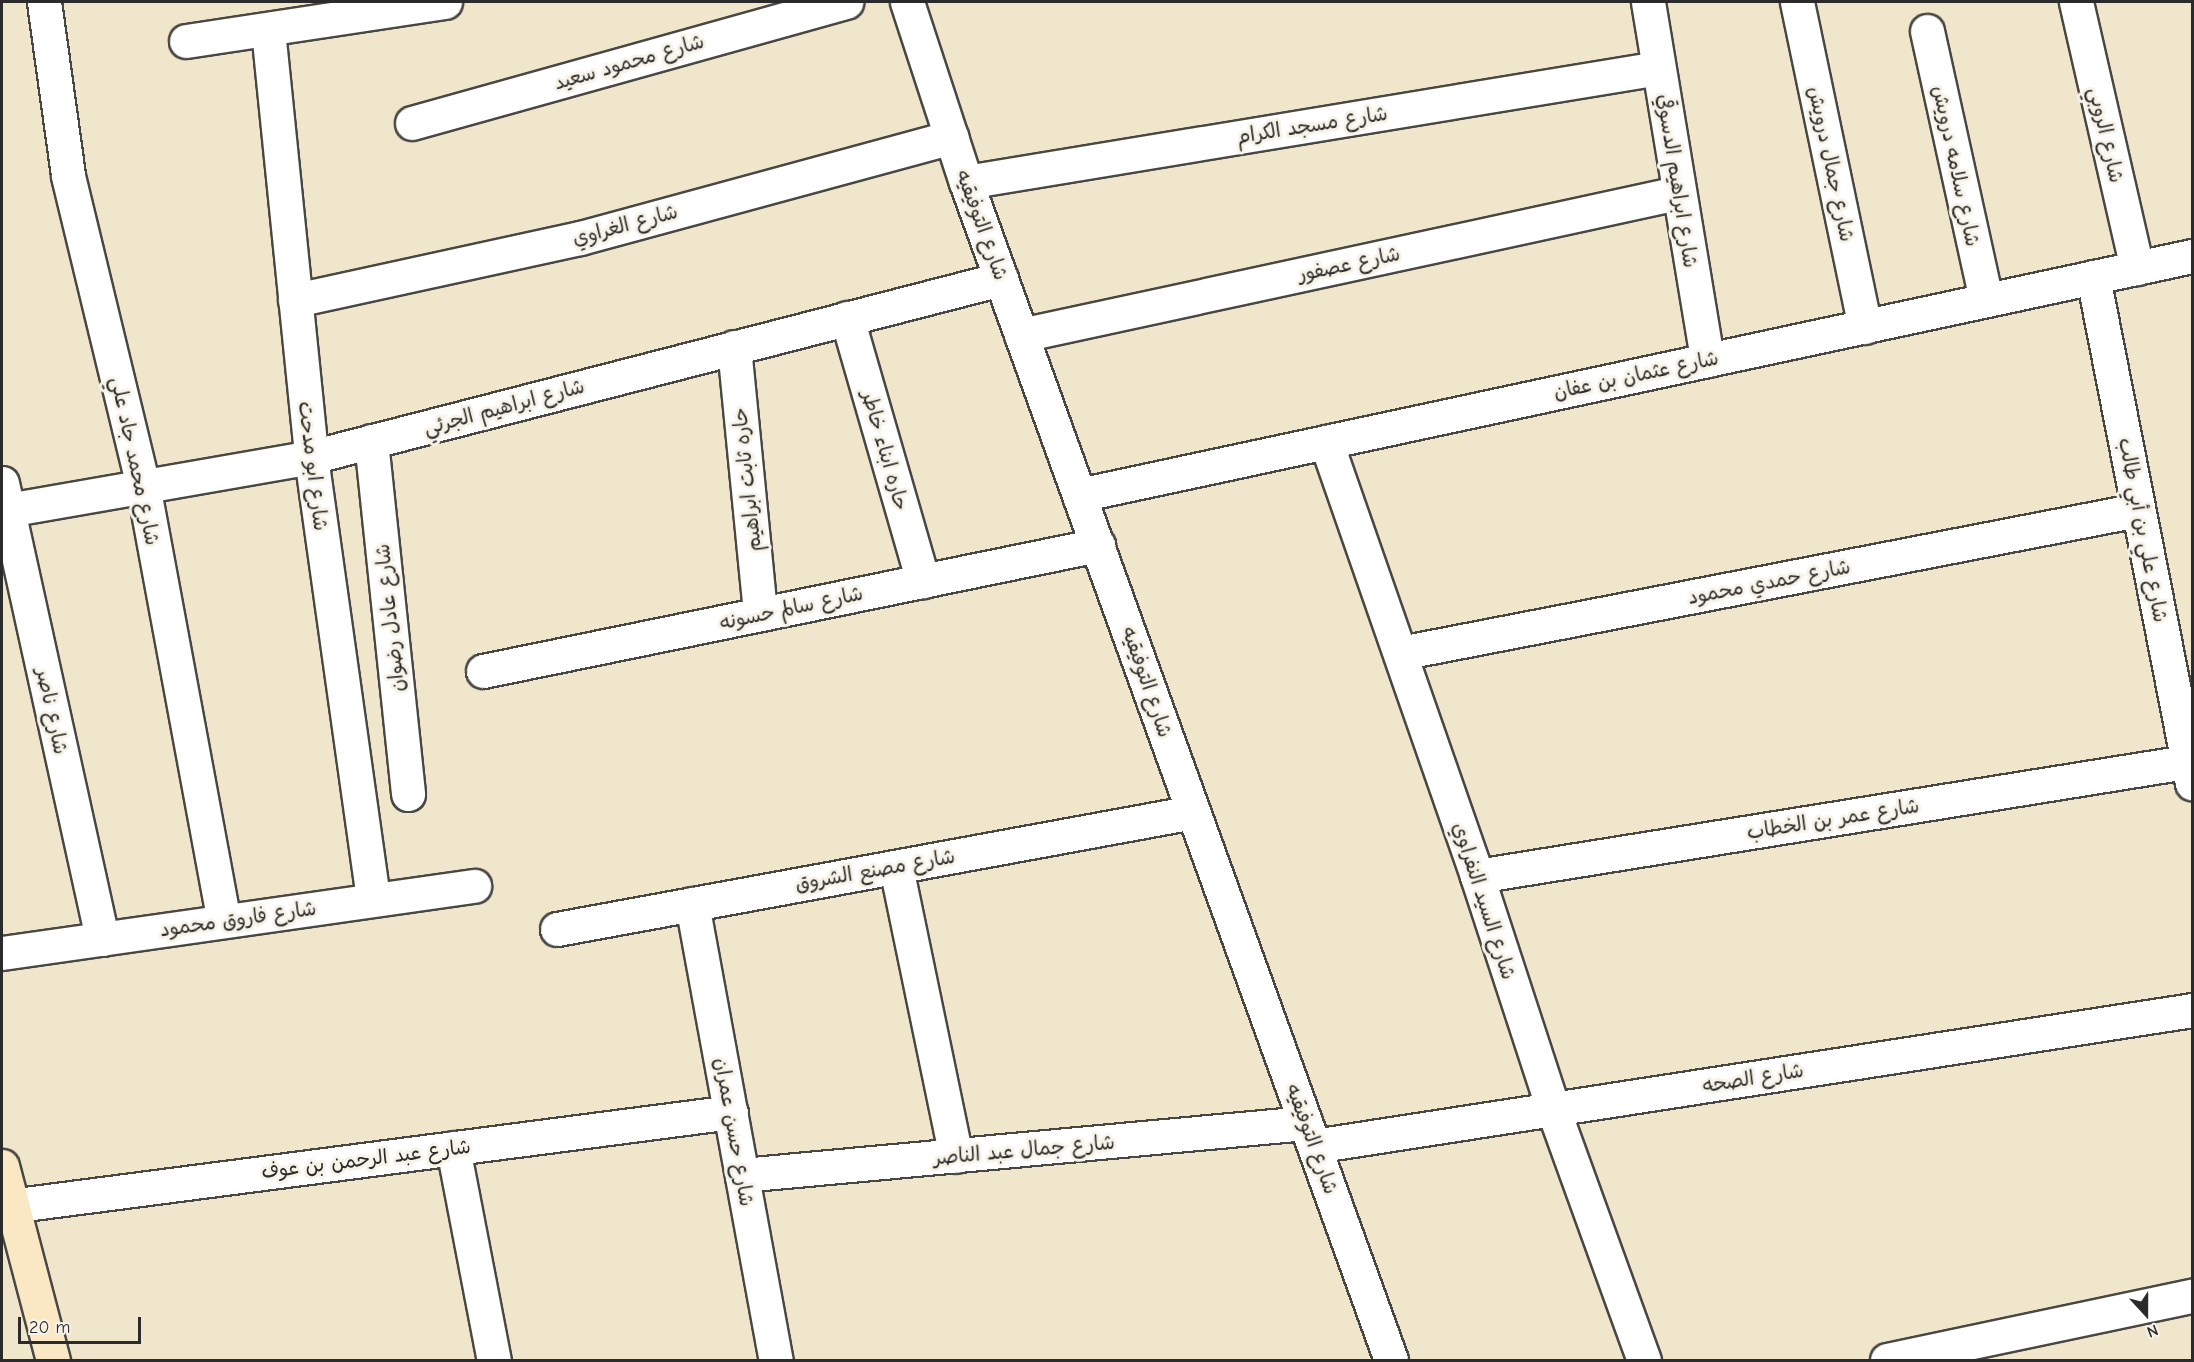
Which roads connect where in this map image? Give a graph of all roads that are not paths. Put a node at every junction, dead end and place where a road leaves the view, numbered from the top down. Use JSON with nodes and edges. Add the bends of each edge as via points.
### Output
{"nodes":[{"id":1,"x":45,"y":2,"type":"edge"},
{"id":2,"x":445,"y":2,"type":"edge"},
{"id":3,"x":846,"y":2,"type":"edge"},
{"id":4,"x":907,"y":2,"type":"edge"},
{"id":5,"x":1648,"y":2,"type":"edge"},
{"id":6,"x":1797,"y":2,"type":"edge"},
{"id":7,"x":2076,"y":2,"type":"edge"},
{"id":8,"x":268,"y":30,"type":"junction"},
{"id":9,"x":1927,"y":31,"type":"dead end"},
{"id":10,"x":186,"y":41,"type":"dead end"},
{"id":11,"x":1658,"y":68,"type":"junction"},
{"id":12,"x":412,"y":123,"type":"dead end"},
{"id":13,"x":951,"y":137,"type":"junction"},
{"id":14,"x":966,"y":182,"type":"junction"},
{"id":15,"x":1678,"y":193,"type":"junction"},
{"id":16,"x":2193,"y":256,"type":"edge"},
{"id":17,"x":2137,"y":268,"type":"junction"},
{"id":18,"x":2093,"y":277,"type":"junction"},
{"id":19,"x":1001,"y":279,"type":"junction"},
{"id":20,"x":295,"y":300,"type":"junction"},
{"id":21,"x":1986,"y":300,"type":"junction"},
{"id":22,"x":847,"y":318,"type":"junction"},
{"id":23,"x":1865,"y":327,"type":"junction"},
{"id":24,"x":1021,"y":335,"type":"junction"},
{"id":25,"x":734,"y":347,"type":"junction"},
{"id":26,"x":1707,"y":360,"type":"junction"},
{"id":27,"x":371,"y":441,"type":"junction"},
{"id":28,"x":1326,"y":442,"type":"junction"},
{"id":29,"x":311,"y":457,"type":"junction"},
{"id":30,"x":142,"y":485,"type":"junction"},
{"id":31,"x":1078,"y":495,"type":"junction"},
{"id":32,"x":4,"y":502,"type":"edge"},
{"id":33,"x":2138,"y":510,"type":"junction"},
{"id":34,"x":1098,"y":545,"type":"junction"},
{"id":35,"x":923,"y":581,"type":"junction"},
{"id":36,"x":760,"y":614,"type":"junction"},
{"id":37,"x":1400,"y":654,"type":"junction"},
{"id":38,"x":483,"y":671,"type":"dead end"},
{"id":39,"x":2191,"y":769,"type":"edge"},
{"id":40,"x":408,"y":794,"type":"dead end"},
{"id":41,"x":1193,"y":812,"type":"junction"},
{"id":42,"x":896,"y":867,"type":"junction"},
{"id":43,"x":1477,"y":876,"type":"junction"},
{"id":44,"x":474,"y":886,"type":"dead end"},
{"id":45,"x":373,"y":900,"type":"junction"},
{"id":46,"x":692,"y":904,"type":"junction"},
{"id":47,"x":224,"y":921,"type":"junction"},
{"id":48,"x":557,"y":929,"type":"dead end"},
{"id":49,"x":102,"y":939,"type":"junction"},
{"id":50,"x":2,"y":953,"type":"edge"},
{"id":51,"x":2193,"y":1010,"type":"edge"},
{"id":52,"x":1553,"y":1109,"type":"junction"},
{"id":53,"x":731,"y":1112,"type":"junction"},
{"id":54,"x":1310,"y":1134,"type":"junction"},
{"id":55,"x":453,"y":1148,"type":"junction"},
{"id":56,"x":956,"y":1156,"type":"junction"},
{"id":57,"x":2,"y":1166,"type":"edge"},
{"id":58,"x":742,"y":1175,"type":"junction"},
{"id":59,"x":7,"y":1206,"type":"edge"},
{"id":60,"x":2193,"y":1296,"type":"edge"},
{"id":61,"x":53,"y":1360,"type":"edge"},
{"id":62,"x":494,"y":1360,"type":"edge"},
{"id":63,"x":776,"y":1360,"type":"edge"},
{"id":64,"x":1389,"y":1360,"type":"edge"},
{"id":65,"x":1644,"y":1360,"type":"edge"},
{"id":66,"x":1887,"y":1360,"type":"edge"}],
"edges":[{"from":1,"to":30,"type":"street","name":"شارع محمد جاد علي","via":[[68,176]]},
{"from":2,"to":8,"type":"street"},
{"from":3,"to":12,"type":"street","name":"شارع محمود سعيد"},
{"from":4,"to":13,"type":"street","name":"شارع التوفيقيه"},
{"from":5,"to":11,"type":"street","name":"شارع ابراهيم الدسوقي"},
{"from":6,"to":23,"type":"street","name":"شارع جمال درويش"},
{"from":7,"to":17,"type":"street","name":"شارع الروبي"},
{"from":8,"to":10,"type":"street"},
{"from":8,"to":20,"type":"street","name":"شارع ابو مدحت"},
{"from":9,"to":21,"type":"street","name":"شارع سلامه درويش"},
{"from":11,"to":14,"type":"street","name":"شارع مسجد الكرام"},
{"from":11,"to":15,"type":"street","name":"شارع ابراهيم الدسوقي"},
{"from":13,"to":14,"type":"street","name":"شارع التوفيقيه"},
{"from":13,"to":20,"type":"street","name":"شارع الغراوي","via":[[580,238]]},
{"from":14,"to":19,"type":"street","name":"شارع التوفيقيه"},
{"from":15,"to":24,"type":"street","name":"شارع عصفور"},
{"from":15,"to":26,"type":"street","name":"شارع ابراهيم الدسوقي"},
{"from":16,"to":17,"type":"street","name":"شارع عثمان بن عفان"},
{"from":17,"to":18,"type":"street","name":"شارع عثمان بن عفان"},
{"from":18,"to":21,"type":"street","name":"شارع عثمان بن عفان"},
{"from":18,"to":33,"type":"street","name":"شارع علي بن أبي طالب"},
{"from":19,"to":22,"type":"street","name":"شارع ابراهيم الجرئي"},
{"from":19,"to":24,"type":"street","name":"شارع التوفيقيه"},
{"from":20,"to":29,"type":"street","name":"شارع ابو مدحت"},
{"from":21,"to":23,"type":"street","name":"شارع عثمان بن عفان"},
{"from":22,"to":25,"type":"street","name":"شارع ابراهيم الجرئي"},
{"from":22,"to":35,"type":"street","name":"حاره ابناء خاطر"},
{"from":23,"to":26,"type":"street","name":"شارع عثمان بن عفان"},
{"from":24,"to":31,"type":"street","name":"شارع التوفيقيه"},
{"from":25,"to":27,"type":"street","name":"شارع ابراهيم الجرئي"},
{"from":25,"to":36,"type":"street","name":"حاره ثابت ابراهيم"},
{"from":26,"to":28,"type":"street","name":"شارع عثمان بن عفان"},
{"from":27,"to":29,"type":"street","name":"شارع ابراهيم الجرئي"},
{"from":27,"to":40,"type":"street","name":"شارع عادل رضوان"},
{"from":28,"to":31,"type":"street","name":"شارع عثمان بن عفان"},
{"from":28,"to":37,"type":"street","name":"شارع السيد النفراوي"},
{"from":29,"to":30,"type":"street","name":"شارع ابراهيم الجرئي"},
{"from":29,"to":45,"type":"street","name":"شارع ابو مدحت"},
{"from":30,"to":32,"type":"street","name":"شارع ابراهيم الجرئي"},
{"from":30,"to":47,"type":"street","name":"شارع محمد جاد علي"},
{"from":31,"to":34,"type":"street","name":"شارع التوفيقيه"},
{"from":32,"to":49,"type":"street","name":"شارع ناصر"},
{"from":33,"to":37,"type":"street","name":"شارع حمدي محمود"},
{"from":33,"to":39,"type":"street","name":"شارع علي بن أبي طالب"},
{"from":34,"to":35,"type":"street","name":"شارع سالم حسونه"},
{"from":34,"to":41,"type":"street","name":"شارع التوفيقيه"},
{"from":35,"to":36,"type":"street","name":"شارع سالم حسونه"},
{"from":36,"to":38,"type":"street","name":"شارع سالم حسونه"},
{"from":37,"to":43,"type":"street","name":"شارع السيد النفراوي"},
{"from":39,"to":43,"type":"street","name":"شارع عمر بن الخطاب"},
{"from":41,"to":42,"type":"street","name":"شارع مصنع الشروق"},
{"from":41,"to":54,"type":"street","name":"شارع التوفيقيه"},
{"from":42,"to":46,"type":"street","name":"شارع مصنع الشروق"},
{"from":42,"to":56,"type":"street"},
{"from":43,"to":52,"type":"street","name":"شارع السيد النفراوي"},
{"from":44,"to":45,"type":"street","name":"شارع فاروق محمود"},
{"from":45,"to":47,"type":"street","name":"شارع فاروق محمود"},
{"from":46,"to":48,"type":"street","name":"شارع مصنع الشروق"},
{"from":46,"to":53,"type":"street","name":"شارع حسن عمران"},
{"from":47,"to":49,"type":"street","name":"شارع فاروق محمود"},
{"from":49,"to":50,"type":"street","name":"شارع فاروق محمود"},
{"from":51,"to":52,"type":"street","name":"شارع الصحه"},
{"from":52,"to":54,"type":"street","name":"شارع الصحه"},
{"from":52,"to":65,"type":"street","name":"شارع السيد النفراوي"},
{"from":53,"to":55,"type":"street","name":"شارع عبد الرحمن بن عوف"},
{"from":53,"to":58,"type":"street","name":"شارع حسن عمران"},
{"from":54,"to":56,"type":"street","name":"شارع جمال عبد الناصر"},
{"from":54,"to":64,"type":"street","name":"شارع التوفيقيه"},
{"from":55,"to":59,"type":"street","name":"شارع عبد الرحمن بن عوف"},
{"from":55,"to":62,"type":"street"},
{"from":56,"to":58,"type":"street","name":"شارع جمال عبد الناصر"},
{"from":57,"to":59,"type":"street"},
{"from":58,"to":63,"type":"street","name":"شارع حسن عمران"},
{"from":59,"to":61,"type":"street"},
{"from":60,"to":66,"type":"street"}]}
